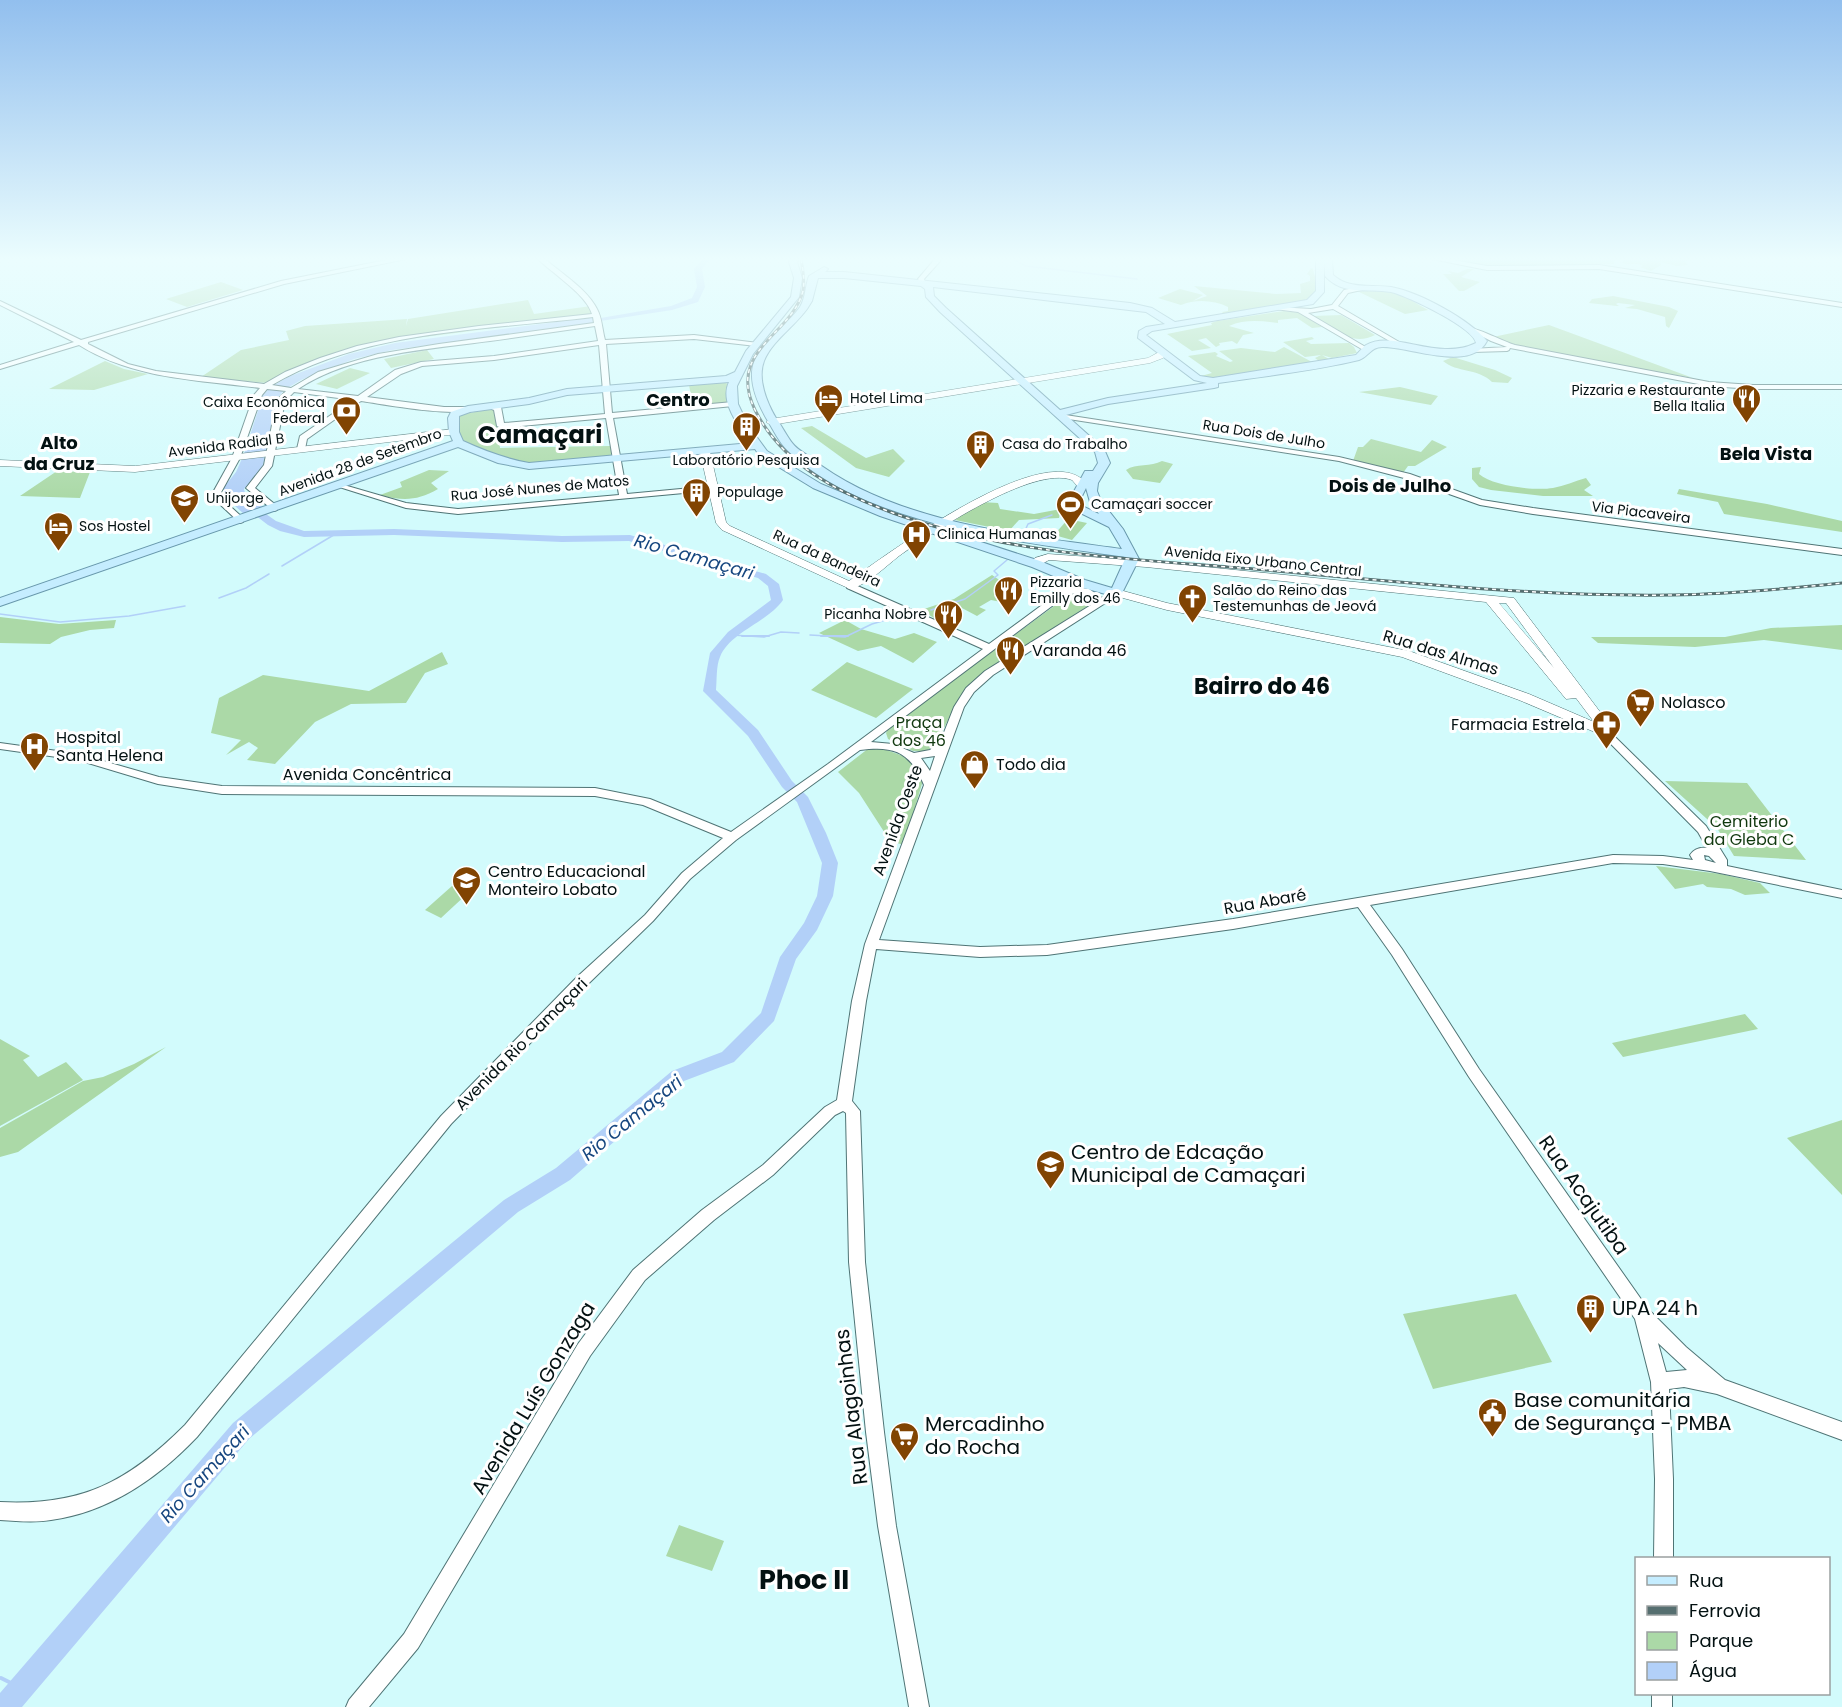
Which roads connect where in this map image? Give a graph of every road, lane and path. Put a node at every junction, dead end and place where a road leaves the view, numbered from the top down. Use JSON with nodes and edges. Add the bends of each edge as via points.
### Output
{"nodes":[{"id":1,"x":71,"y":339,"type":"edge"},
{"id":2,"x":96,"y":339,"type":"edge"},
{"id":3,"x":425,"y":339,"type":"edge"},
{"id":4,"x":478,"y":339,"type":"edge"},
{"id":5,"x":601,"y":339,"type":"edge"},
{"id":6,"x":663,"y":339,"type":"edge"},
{"id":7,"x":709,"y":339,"type":"edge"},
{"id":8,"x":760,"y":339,"type":"edge"},
{"id":9,"x":777,"y":339,"type":"edge"},
{"id":10,"x":973,"y":339,"type":"edge"},
{"id":11,"x":1146,"y":339,"type":"edge"},
{"id":12,"x":1371,"y":339,"type":"edge"},
{"id":13,"x":1387,"y":339,"type":"edge"},
{"id":14,"x":1481,"y":339,"type":"edge"},
{"id":15,"x":1489,"y":339,"type":"edge"},
{"id":16,"x":1350,"y":340,"type":"joint"},
{"id":17,"x":602,"y":342,"type":"junction"},
{"id":18,"x":81,"y":343,"type":"junction"},
{"id":19,"x":756,"y":344,"type":"junction"},
{"id":20,"x":1500,"y":345,"type":"junction"},
{"id":21,"x":1404,"y":347,"type":"junction"},
{"id":22,"x":1367,"y":350,"type":"junction"},
{"id":23,"x":1473,"y":350,"type":"junction"},
{"id":24,"x":1163,"y":353,"type":"junction"},
{"id":25,"x":1150,"y":360,"type":"junction"},
{"id":26,"x":1176,"y":363,"type":"junction"},
{"id":27,"x":0,"y":367,"type":"edge"},
{"id":28,"x":758,"y":367,"type":"junction"},
{"id":29,"x":739,"y":370,"type":"junction"},
{"id":30,"x":1247,"y":377,"type":"junction"},
{"id":31,"x":1019,"y":381,"type":"junction"},
{"id":32,"x":268,"y":387,"type":"junction"},
{"id":33,"x":1842,"y":387,"type":"edge"},
{"id":34,"x":607,"y":388,"type":"junction"},
{"id":35,"x":290,"y":390,"type":"junction"},
{"id":36,"x":360,"y":398,"type":"junction"},
{"id":37,"x":733,"y":404,"type":"junction"},
{"id":38,"x":489,"y":406,"type":"junction"},
{"id":39,"x":439,"y":408,"type":"junction"},
{"id":40,"x":468,"y":409,"type":"junction"},
{"id":41,"x":1073,"y":409,"type":"junction"},
{"id":42,"x":1061,"y":415,"type":"junction"},
{"id":43,"x":609,"y":416,"type":"junction"},
{"id":44,"x":453,"y":418,"type":"junction"},
{"id":45,"x":1084,"y":418,"type":"junction"},
{"id":46,"x":771,"y":422,"type":"junction"},
{"id":47,"x":456,"y":438,"type":"junction"},
{"id":48,"x":757,"y":446,"type":"junction"},
{"id":49,"x":302,"y":449,"type":"junction"},
{"id":50,"x":705,"y":452,"type":"junction"},
{"id":51,"x":269,"y":454,"type":"junction"},
{"id":52,"x":238,"y":458,"type":"junction"},
{"id":53,"x":618,"y":460,"type":"junction"},
{"id":54,"x":0,"y":463,"type":"edge"},
{"id":55,"x":336,"y":485,"type":"junction"},
{"id":56,"x":1083,"y":486,"type":"junction"},
{"id":57,"x":713,"y":488,"type":"junction"},
{"id":58,"x":1438,"y":488,"type":"joint"},
{"id":59,"x":623,"y":496,"type":"junction"},
{"id":60,"x":1099,"y":505,"type":"junction"},
{"id":61,"x":272,"y":509,"type":"junction"},
{"id":62,"x":1083,"y":511,"type":"junction"},
{"id":63,"x":244,"y":518,"type":"junction"},
{"id":64,"x":945,"y":520,"type":"junction"},
{"id":65,"x":960,"y":524,"type":"junction"},
{"id":66,"x":1113,"y":524,"type":"junction"},
{"id":67,"x":931,"y":530,"type":"junction"},
{"id":68,"x":946,"y":535,"type":"junction"},
{"id":69,"x":1842,"y":552,"type":"edge"},
{"id":70,"x":1131,"y":558,"type":"junction"},
{"id":71,"x":1036,"y":564,"type":"junction"},
{"id":72,"x":1074,"y":579,"type":"junction"},
{"id":73,"x":850,"y":586,"type":"junction"},
{"id":74,"x":1064,"y":593,"type":"junction"},
{"id":75,"x":1116,"y":593,"type":"junction"},
{"id":76,"x":0,"y":602,"type":"edge"},
{"id":77,"x":1095,"y":606,"type":"junction"},
{"id":78,"x":989,"y":648,"type":"junction"},
{"id":79,"x":883,"y":727,"type":"junction"},
{"id":80,"x":1610,"y":737,"type":"junction"},
{"id":81,"x":944,"y":742,"type":"junction"},
{"id":82,"x":888,"y":745,"type":"junction"},
{"id":83,"x":0,"y":746,"type":"edge"},
{"id":84,"x":858,"y":747,"type":"junction"},
{"id":85,"x":914,"y":756,"type":"junction"},
{"id":86,"x":929,"y":786,"type":"junction"},
{"id":87,"x":1705,"y":833,"type":"junction"},
{"id":88,"x":732,"y":837,"type":"junction"},
{"id":89,"x":1699,"y":852,"type":"junction"},
{"id":90,"x":1663,"y":860,"type":"junction"},
{"id":91,"x":1715,"y":862,"type":"junction"},
{"id":92,"x":1842,"y":894,"type":"edge"},
{"id":93,"x":1361,"y":902,"type":"junction"},
{"id":94,"x":871,"y":944,"type":"junction"},
{"id":95,"x":844,"y":1102,"type":"junction"},
{"id":96,"x":1641,"y":1315,"type":"junction"},
{"id":97,"x":1660,"y":1382,"type":"junction"},
{"id":98,"x":1720,"y":1387,"type":"junction"},
{"id":99,"x":1842,"y":1431,"type":"edge"},
{"id":100,"x":0,"y":1511,"type":"edge"},
{"id":101,"x":1663,"y":1557,"type":"edge"},
{"id":102,"x":356,"y":1707,"type":"edge"},
{"id":103,"x":919,"y":1707,"type":"edge"}],
"edges":[{"from":1,"to":18,"type":"street"},
{"from":2,"to":18,"type":"street"},
{"from":3,"to":32,"type":"street","via":[[370,345],[322,359]]},
{"from":4,"to":35,"type":"street","via":[[385,354],[337,368]]},
{"from":5,"to":17,"type":"street"},
{"from":6,"to":17,"type":"street"},
{"from":7,"to":19,"type":"street"},
{"from":8,"to":19,"type":"main road"},
{"from":9,"to":28,"type":"main road"},
{"from":10,"to":31,"type":"main road"},
{"from":11,"to":24,"type":"main road"},
{"from":12,"to":16,"type":"street"},
{"from":13,"to":21,"type":"street"},
{"from":14,"to":23,"type":"main road"},
{"from":15,"to":20,"type":"street"},
{"from":16,"to":22,"type":"street"},
{"from":17,"to":34,"type":"street"},
{"from":17,"to":36,"type":"street","via":[[414,366]]},
{"from":18,"to":27,"type":"street"},
{"from":18,"to":32,"type":"street","via":[[126,365]]},
{"from":19,"to":29,"type":"main road"},
{"from":20,"to":23,"type":"street"},
{"from":20,"to":33,"type":"street","via":[[1716,384]]},
{"from":21,"to":22,"type":"main road","via":[[1379,344]]},
{"from":21,"to":23,"type":"main road","via":[[1444,354]]},
{"from":22,"to":30,"type":"main road","via":[[1359,357]]},
{"from":24,"to":25,"type":"main road"},
{"from":24,"to":26,"type":"main road"},
{"from":25,"to":26,"type":"main road"},
{"from":25,"to":31,"type":"main road"},
{"from":26,"to":30,"type":"main road","via":[[1203,380]]},
{"from":28,"to":29,"type":"main road"},
{"from":28,"to":46,"type":"main road","via":[[760,393]]},
{"from":29,"to":34,"type":"main road","via":[[728,379]]},
{"from":29,"to":37,"type":"main road","via":[[732,386]]},
{"from":30,"to":41,"type":"main road","via":[[1226,385]]},
{"from":31,"to":42,"type":"main road"},
{"from":31,"to":46,"type":"main road"},
{"from":31,"to":56,"type":"main road","via":[[1091,452],[1095,460]]},
{"from":32,"to":35,"type":"street"},
{"from":32,"to":52,"type":"street","via":[[258,395]]},
{"from":34,"to":38,"type":"main road"},
{"from":34,"to":43,"type":"street"},
{"from":35,"to":36,"type":"street"},
{"from":35,"to":51,"type":"street","via":[[281,400]]},
{"from":36,"to":39,"type":"street"},
{"from":36,"to":49,"type":"street","via":[[303,438]]},
{"from":37,"to":43,"type":"street"},
{"from":37,"to":48,"type":"main road"},
{"from":38,"to":40,"type":"main road"},
{"from":38,"to":43,"type":"street","via":[[498,409],[501,426]]},
{"from":39,"to":40,"type":"street"},
{"from":39,"to":44,"type":"street","via":[[447,410]]},
{"from":40,"to":44,"type":"main road"},
{"from":41,"to":42,"type":"main road"},
{"from":41,"to":45,"type":"street","via":[[1074,414]]},
{"from":42,"to":45,"type":"street","name":"Rua Dois de Julho"},
{"from":42,"to":60,"type":"main road","via":[[1103,455],[1104,463],[1091,492]]},
{"from":43,"to":53,"type":"street"},
{"from":44,"to":47,"type":"main road"},
{"from":45,"to":58,"type":"street","name":"Rua Dois de Julho","via":[[1351,462]]},
{"from":46,"to":64,"type":"main road","via":[[802,456],[860,494]]},
{"from":47,"to":49,"type":"main road","name":"Avenida Radial B"},
{"from":47,"to":53,"type":"main road","via":[[502,462],[530,466]]},
{"from":47,"to":55,"type":"main road","name":"Avenida 28 de Setembro"},
{"from":48,"to":50,"type":"main road"},
{"from":48,"to":67,"type":"main road","via":[[776,462],[833,493]]},
{"from":49,"to":51,"type":"main road","name":"Avenida Radial B"},
{"from":50,"to":53,"type":"main road"},
{"from":50,"to":57,"type":"main road","name":"Rua da Bandeira"},
{"from":51,"to":52,"type":"main road","name":"Avenida Radial B"},
{"from":51,"to":61,"type":"street","via":[[268,466],[250,488]]},
{"from":52,"to":54,"type":"main road","name":"Avenida Radial B","via":[[129,469]]},
{"from":52,"to":63,"type":"street","via":[[215,496]]},
{"from":53,"to":59,"type":"street"},
{"from":55,"to":59,"type":"street","name":"Rua José Nunes de Matos","via":[[411,508],[439,512]]},
{"from":55,"to":61,"type":"main road","name":"Avenida 28 de Setembro"},
{"from":56,"to":62,"type":"main road","via":[[1072,502]]},
{"from":56,"to":64,"type":"main road","via":[[1069,475],[1039,478],[988,495]]},
{"from":57,"to":59,"type":"street","name":"Rua José Nunes de Matos"},
{"from":57,"to":73,"type":"main road","name":"Rua da Bandeira","via":[[721,523],[726,528]]},
{"from":58,"to":69,"type":"street","name":"Via Piacaveira","via":[[1480,502],[1533,511]]},
{"from":60,"to":62,"type":"main road"},
{"from":60,"to":66,"type":"main road"},
{"from":61,"to":63,"type":"main road","name":"Avenida 28 de Setembro"},
{"from":62,"to":66,"type":"main road"},
{"from":63,"to":76,"type":"main road","name":"Avenida 28 de Setembro"},
{"from":64,"to":65,"type":"main road","name":"Avenida Eixo Urbano Central"},
{"from":64,"to":67,"type":"main road"},
{"from":65,"to":68,"type":"main road","via":[[942,528]]},
{"from":65,"to":70,"type":"main road","name":"Avenida Eixo Urbano Central"},
{"from":66,"to":70,"type":"main road"},
{"from":67,"to":68,"type":"main road"},
{"from":67,"to":73,"type":"main road"},
{"from":68,"to":71,"type":"main road"},
{"from":70,"to":71,"type":"main road","name":"Avenida Eixo Urbano Central","via":[[1048,557]]},
{"from":70,"to":75,"type":"main road"},
{"from":70,"to":80,"type":"main road","name":"Avenida Eixo Urbano Central","via":[[1490,600],[1549,672]]},
{"from":71,"to":72,"type":"main road"},
{"from":72,"to":74,"type":"street","name":"Avenida Rio Camaçari"},
{"from":72,"to":75,"type":"main road"},
{"from":73,"to":78,"type":"street","name":"Rua da Bandeira"},
{"from":74,"to":77,"type":"street","via":[[1089,592],[1097,598]]},
{"from":74,"to":78,"type":"street","name":"Avenida Rio Camaçari"},
{"from":75,"to":77,"type":"street","name":"Avenida Oeste"},
{"from":75,"to":80,"type":"main road","name":"Rua das Almas","via":[[1405,654],[1524,697]]},
{"from":77,"to":81,"type":"street","name":"Avenida Oeste","via":[[979,681],[959,707]]},
{"from":78,"to":79,"type":"street","name":"Avenida Rio Camaçari"},
{"from":79,"to":82,"type":"street"},
{"from":79,"to":84,"type":"street","name":"Avenida Rio Camaçari"},
{"from":80,"to":87,"type":"street","name":"Rua das Almas"},
{"from":81,"to":85,"type":"street","via":[[933,753]]},
{"from":81,"to":86,"type":"street","name":"Avenida Oeste"},
{"from":82,"to":84,"type":"street"},
{"from":82,"to":85,"type":"street"},
{"from":83,"to":88,"type":"street","name":"Avenida Concêntrica","via":[[79,757],[165,781],[222,790],[595,792],[646,802]]},
{"from":84,"to":88,"type":"street","name":"Avenida Rio Camaçari"},
{"from":85,"to":86,"type":"street","via":[[925,769]]},
{"from":86,"to":94,"type":"street","name":"Avenida Oeste"},
{"from":87,"to":89,"type":"street"},
{"from":87,"to":91,"type":"street","name":"Rua das Almas"},
{"from":88,"to":100,"type":"street","name":"Avenida Rio Camaçari","via":[[681,881],[649,918],[446,1120],[171,1452],[155,1466],[80,1504],[51,1511]]},
{"from":89,"to":90,"type":"street","name":"Rua Abaré"},
{"from":89,"to":91,"type":"street","via":[[1698,861]]},
{"from":90,"to":91,"type":"street","name":"Rua Abaré"},
{"from":90,"to":93,"type":"street","name":"Rua Abaré","via":[[1613,859]]},
{"from":91,"to":92,"type":"street","name":"Rua Abaré","via":[[1782,882]]},
{"from":93,"to":94,"type":"street","name":"Rua Abaré","via":[[1047,950],[980,952]]},
{"from":93,"to":96,"type":"street","name":"Rua Acajutiba"},
{"from":94,"to":95,"type":"street","name":"Avenida Oeste"},
{"from":95,"to":102,"type":"street","name":"Avenida Luís Gonzaga","via":[[639,1275],[584,1350],[411,1641]]},
{"from":95,"to":103,"type":"street","name":"Rua Alagoinhas","via":[[854,1112],[857,1262],[875,1432],[887,1526]]},
{"from":96,"to":97,"type":"street"},
{"from":96,"to":98,"type":"street","name":"Rua Acajutiba"},
{"from":97,"to":98,"type":"street","via":[[1684,1378]]},
{"from":97,"to":101,"type":"street"},
{"from":98,"to":99,"type":"street","name":"Rua Acajutiba"}]}
